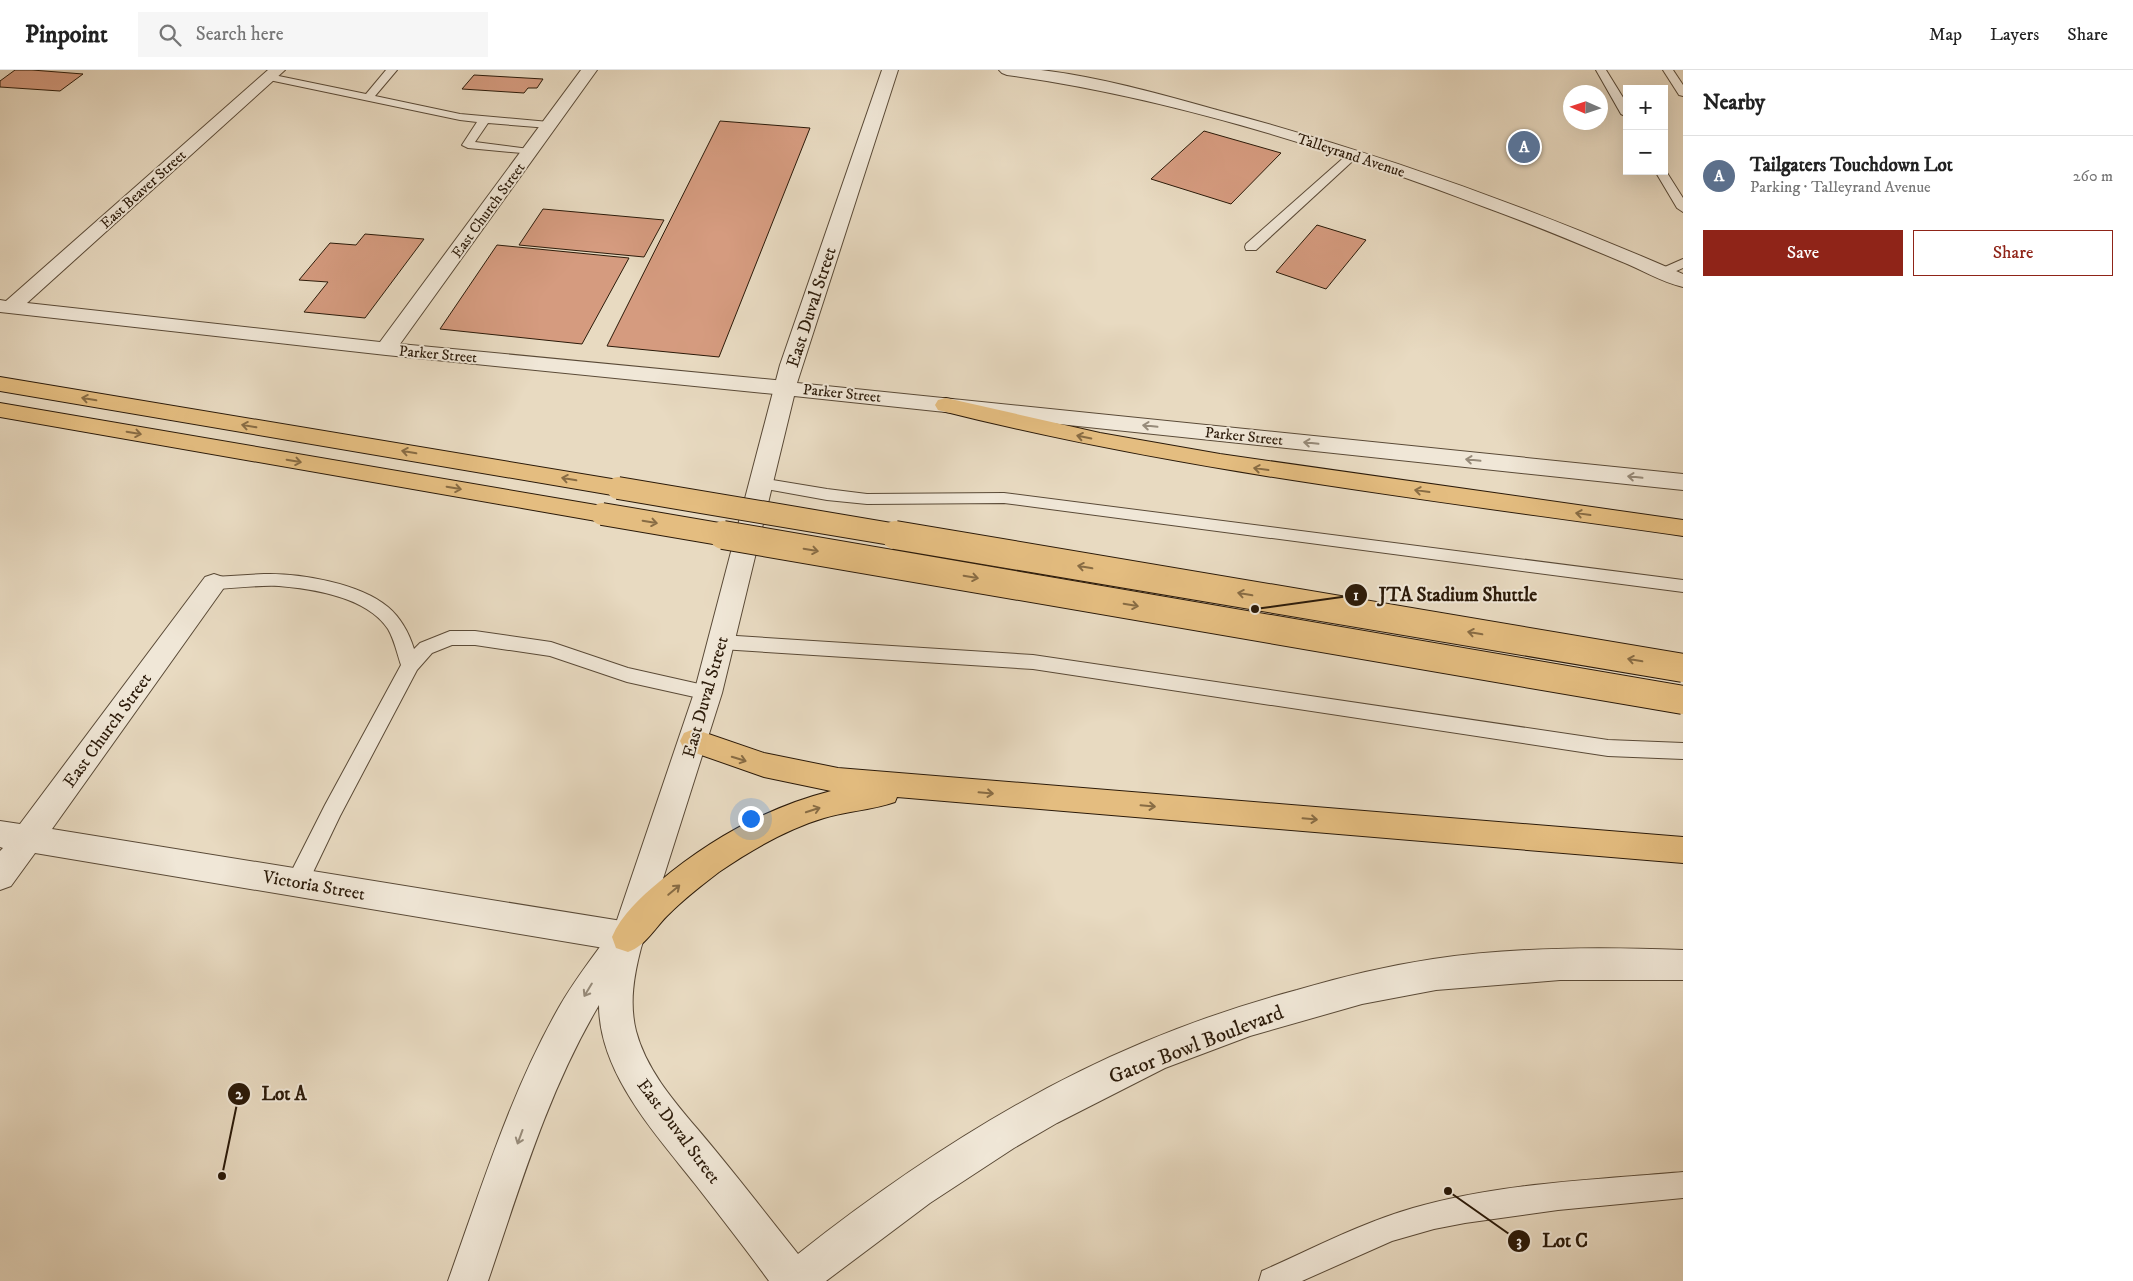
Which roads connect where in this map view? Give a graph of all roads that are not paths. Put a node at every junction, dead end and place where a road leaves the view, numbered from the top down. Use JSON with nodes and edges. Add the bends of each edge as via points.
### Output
{"nodes":[{"id":1,"x":392,"y":70,"type":"edge"},
{"id":2,"x":589,"y":70,"type":"edge"},
{"id":3,"x":890,"y":70,"type":"edge"},
{"id":4,"x":1007,"y":70,"type":"edge"},
{"id":5,"x":1601,"y":70,"type":"edge"},
{"id":6,"x":1668,"y":70,"type":"edge"},
{"id":7,"x":273,"y":74,"type":"edge"},
{"id":8,"x":1683,"y":93,"type":"edge"},
{"id":9,"x":368,"y":98,"type":"junction"},
{"id":10,"x":1623,"y":107,"type":"edge"},
{"id":11,"x":485,"y":120,"type":"junction"},
{"id":12,"x":549,"y":124,"type":"junction"},
{"id":13,"x":529,"y":152,"type":"junction"},
{"id":14,"x":1353,"y":155,"type":"junction"},
{"id":15,"x":1663,"y":175,"type":"edge"},
{"id":16,"x":1683,"y":208,"type":"edge"},
{"id":17,"x":1251,"y":247,"type":"dead end"},
{"id":18,"x":1683,"y":263,"type":"edge"},
{"id":19,"x":1663,"y":272,"type":"junction"},
{"id":20,"x":1683,"y":282,"type":"edge"},
{"id":21,"x":3,"y":308,"type":"edge"},
{"id":22,"x":386,"y":349,"type":"junction"},
{"id":23,"x":0,"y":384,"type":"edge"},
{"id":24,"x":785,"y":388,"type":"junction"},
{"id":25,"x":946,"y":405,"type":"junction"},
{"id":26,"x":0,"y":410,"type":"edge"},
{"id":27,"x":1683,"y":482,"type":"edge"},
{"id":28,"x":761,"y":483,"type":"junction"},
{"id":29,"x":1683,"y":528,"type":"edge"},
{"id":30,"x":214,"y":583,"type":"joint"},
{"id":31,"x":1683,"y":586,"type":"edge"},
{"id":32,"x":721,"y":642,"type":"junction"},
{"id":33,"x":410,"y":665,"type":"junction"},
{"id":34,"x":1683,"y":668,"type":"edge"},
{"id":35,"x":708,"y":693,"type":"junction"},
{"id":36,"x":1683,"y":700,"type":"edge"},
{"id":37,"x":694,"y":741,"type":"junction"},
{"id":38,"x":1683,"y":752,"type":"edge"},
{"id":39,"x":943,"y":789,"type":"junction"},
{"id":40,"x":14,"y":836,"type":"edge"},
{"id":41,"x":1683,"y":850,"type":"edge"},
{"id":42,"x":0,"y":876,"type":"edge"},
{"id":43,"x":297,"y":882,"type":"junction"},
{"id":44,"x":628,"y":938,"type":"junction"},
{"id":45,"x":1683,"y":965,"type":"edge"},
{"id":46,"x":1683,"y":1185,"type":"edge"},
{"id":47,"x":468,"y":1281,"type":"edge"},
{"id":48,"x":795,"y":1281,"type":"edge"},
{"id":49,"x":1272,"y":1281,"type":"edge"}],
"edges":[{"from":1,"to":9,"type":"lane"},
{"from":2,"to":12,"type":"street","name":"East Church Street"},
{"from":3,"to":24,"type":"street","name":"East Duval Street"},
{"from":4,"to":14,"type":"street","name":"Talleyrand Avenue","via":[[1131,92]]},
{"from":5,"to":10,"type":"lane"},
{"from":6,"to":8,"type":"lane"},
{"from":7,"to":9,"type":"lane"},
{"from":7,"to":21,"type":"street","name":"East Beaver Street"},
{"from":9,"to":11,"type":"lane"},
{"from":11,"to":12,"type":"lane"},
{"from":11,"to":13,"type":"lane","via":[[468,145]]},
{"from":12,"to":13,"type":"street","name":"East Church Street"},
{"from":13,"to":22,"type":"street","name":"East Church Street"},
{"from":14,"to":17,"type":"lane"},
{"from":14,"to":19,"type":"street","name":"Talleyrand Avenue","via":[[1469,194]]},
{"from":15,"to":16,"type":"lane"},
{"from":18,"to":19,"type":"lane"},
{"from":19,"to":20,"type":"street","name":"Talleyrand Avenue"},
{"from":21,"to":22,"type":"street","name":"Parker Street"},
{"from":22,"to":24,"type":"street","name":"Parker Street"},
{"from":34,"to":23,"type":"highway","one_way":true,"bridge":true},
{"from":24,"to":25,"type":"street","name":"Parker Street"},
{"from":24,"to":28,"type":"street","name":"East Duval Street"},
{"from":27,"to":25,"type":"street","name":"Parker Street","one_way":true},
{"from":29,"to":25,"type":"highway","one_way":true,"via":[[1220,462],[1100,440]]},
{"from":26,"to":36,"type":"highway","one_way":true,"bridge":true},
{"from":28,"to":31,"type":"lane","via":[[865,499],[1004,498]]},
{"from":28,"to":32,"type":"street","name":"East Duval Street"},
{"from":30,"to":33,"type":"lane","via":[[280,580],[329,589],[368,602],[381,609],[397,629]]},
{"from":30,"to":40,"type":"street","name":"East Church Street"},
{"from":32,"to":35,"type":"street","name":"East Duval Street"},
{"from":32,"to":38,"type":"lane","via":[[1033,662],[1608,748]]},
{"from":33,"to":35,"type":"lane","via":[[426,648],[450,638],[475,638],[551,649],[627,675]]},
{"from":33,"to":43,"type":"lane"},
{"from":35,"to":37,"type":"street","name":"East Duval Street"},
{"from":37,"to":39,"type":"highway","one_way":true,"via":[[743,760],[799,774]]},
{"from":37,"to":44,"type":"street","name":"East Duval Street"},
{"from":39,"to":41,"type":"highway","one_way":true},
{"from":44,"to":39,"type":"highway","one_way":true,"via":[[657,904],[690,876],[728,848],[763,829],[796,815],[866,795]]},
{"from":40,"to":42,"type":"street","name":"East Church Street"},
{"from":40,"to":43,"type":"street","name":"Victoria Street"},
{"from":43,"to":44,"type":"street","name":"Victoria Street"},
{"from":44,"to":47,"type":"street","one_way":true,"via":[[590,986],[555,1050]]},
{"from":44,"to":48,"type":"street","name":"East Duval Street","via":[[618,975],[616,1011],[621,1038],[633,1068],[660,1110]]},
{"from":45,"to":48,"type":"street","name":"Gator Bowl Boulevard","via":[[1533,964],[1433,975],[1338,994],[1237,1024],[1135,1063],[992,1139],[867,1224]]},
{"from":46,"to":49,"type":"lane","via":[[1531,1199],[1432,1216],[1379,1233]]}]}
